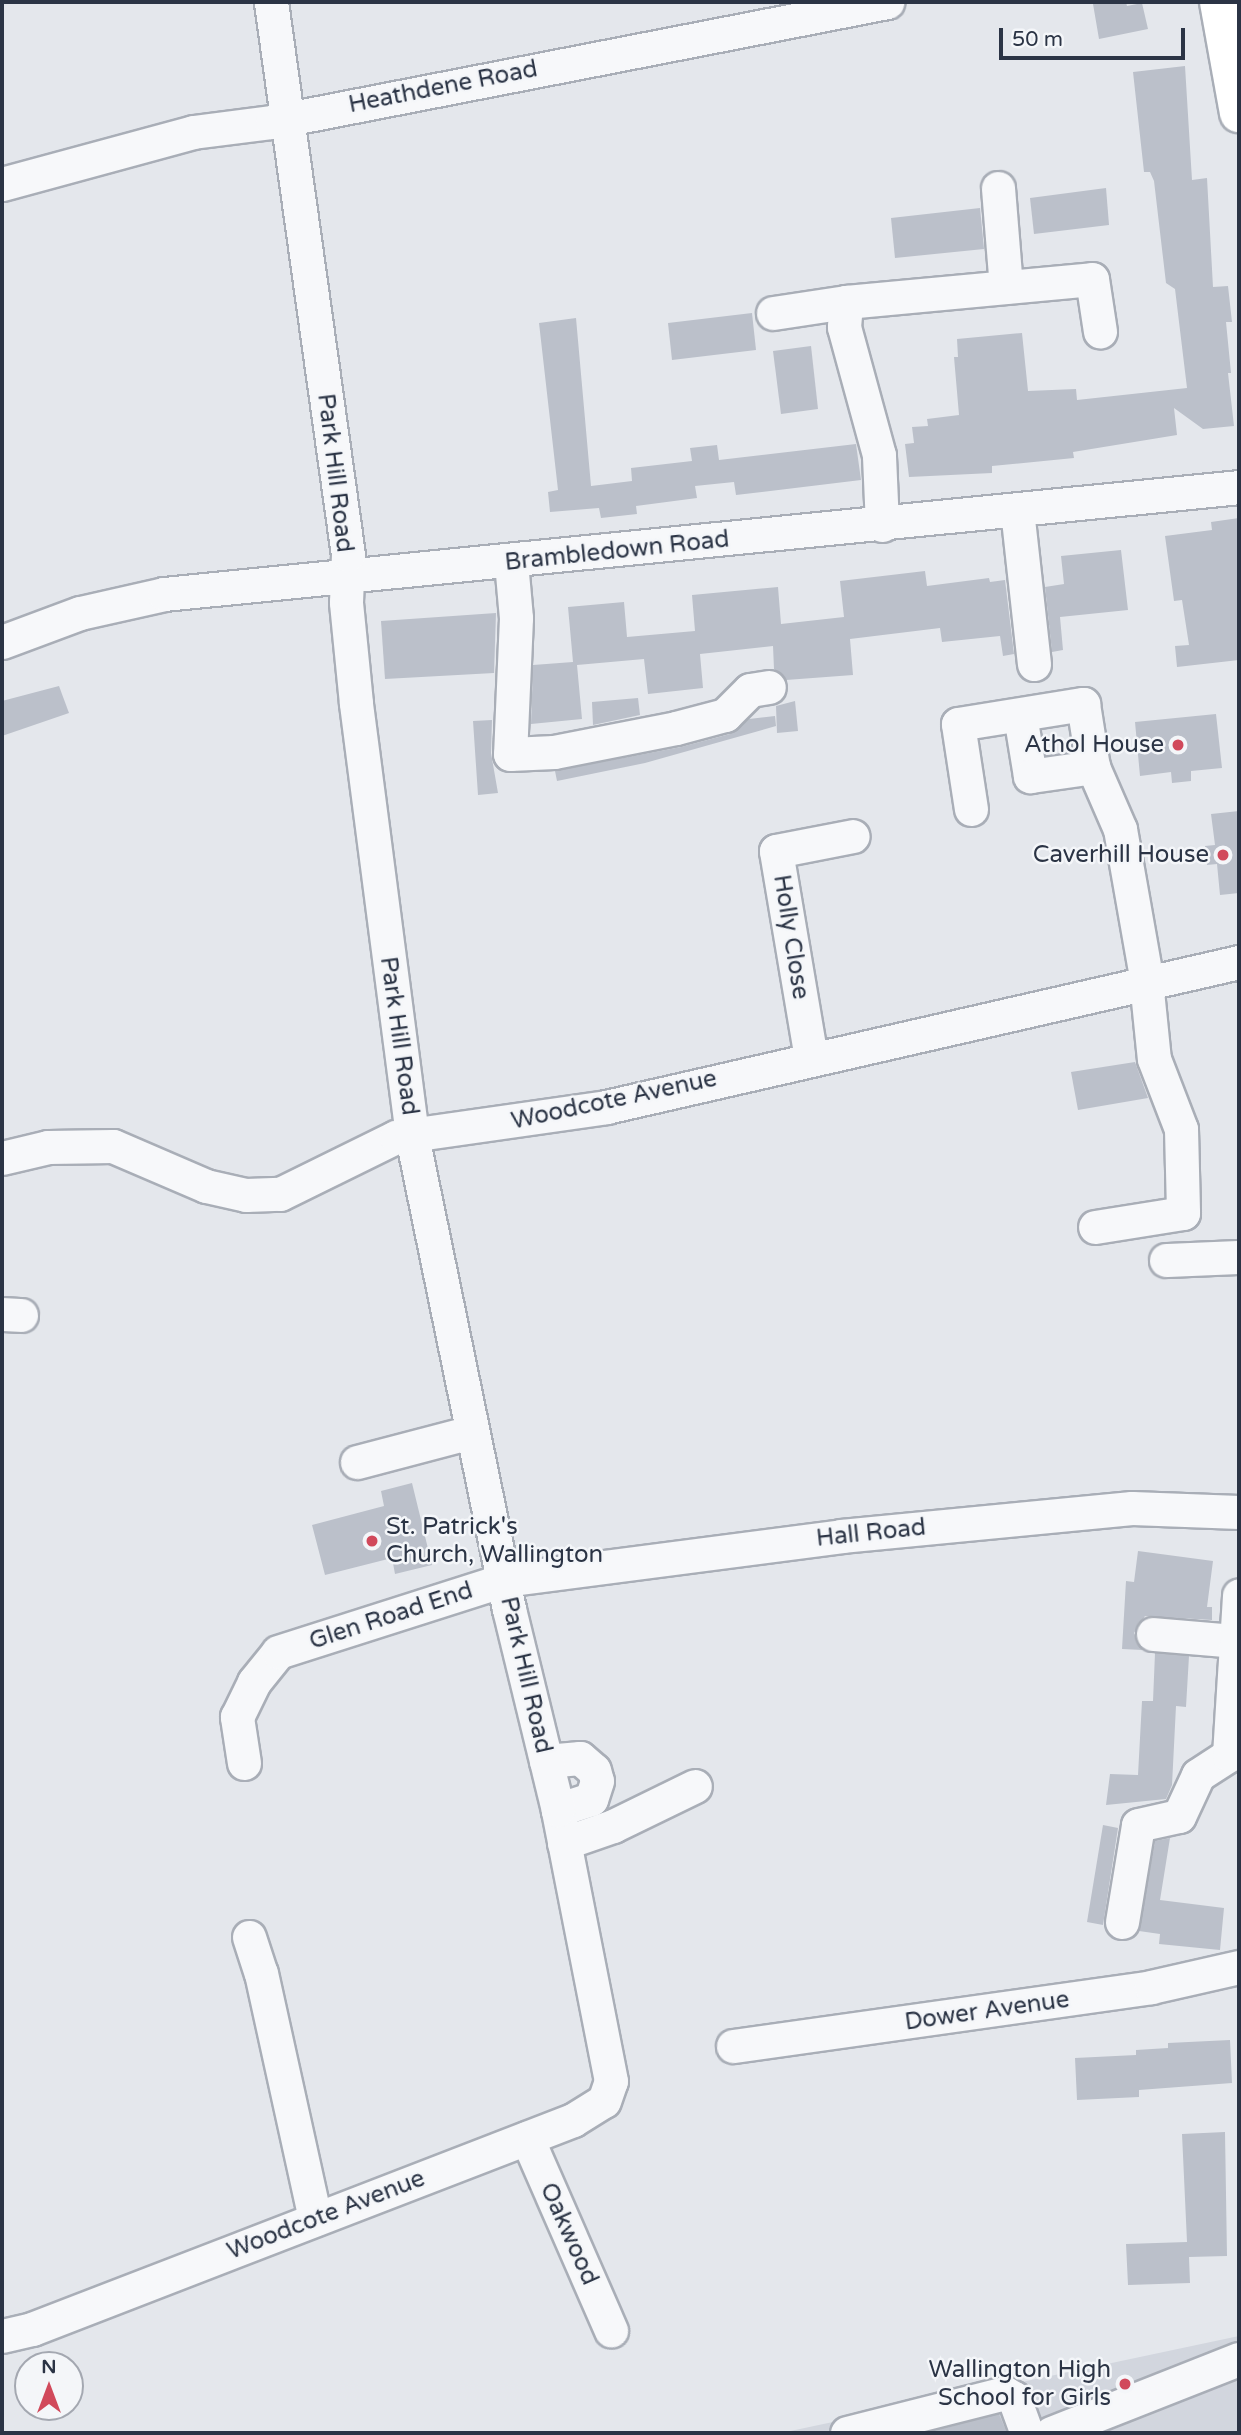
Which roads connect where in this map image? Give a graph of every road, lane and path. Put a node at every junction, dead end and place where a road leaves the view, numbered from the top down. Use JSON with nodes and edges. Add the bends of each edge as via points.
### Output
{"nodes":[{"id":1,"x":271,"y":2,"type":"edge"},
{"id":2,"x":887,"y":2,"type":"edge"},
{"id":3,"x":1219,"y":2,"type":"edge"},
{"id":4,"x":1238,"y":101,"type":"edge"},
{"id":5,"x":287,"y":117,"type":"junction"},
{"id":6,"x":2,"y":184,"type":"edge"},
{"id":7,"x":998,"y":188,"type":"dead end"},
{"id":8,"x":1006,"y":287,"type":"junction"},
{"id":9,"x":846,"y":302,"type":"junction"},
{"id":10,"x":773,"y":313,"type":"dead end"},
{"id":11,"x":1100,"y":331,"type":"dead end"},
{"id":12,"x":1239,"y":487,"type":"edge"},
{"id":13,"x":1017,"y":510,"type":"junction"},
{"id":14,"x":882,"y":525,"type":"junction"},
{"id":15,"x":512,"y":562,"type":"junction"},
{"id":16,"x":346,"y":577,"type":"junction"},
{"id":17,"x":2,"y":642,"type":"edge"},
{"id":18,"x":1034,"y":664,"type":"dead end"},
{"id":19,"x":769,"y":687,"type":"dead end"},
{"id":20,"x":1020,"y":715,"type":"junction"},
{"id":21,"x":1093,"y":767,"type":"junction"},
{"id":22,"x":971,"y":809,"type":"dead end"},
{"id":23,"x":853,"y":836,"type":"dead end"},
{"id":24,"x":1239,"y":962,"type":"edge"},
{"id":25,"x":1145,"y":985,"type":"junction"},
{"id":26,"x":811,"y":1058,"type":"junction"},
{"id":27,"x":412,"y":1135,"type":"junction"},
{"id":28,"x":2,"y":1158,"type":"edge"},
{"id":29,"x":1095,"y":1227,"type":"dead end"},
{"id":30,"x":1239,"y":1257,"type":"edge"},
{"id":31,"x":1166,"y":1260,"type":"dead end"},
{"id":32,"x":471,"y":1432,"type":"junction"},
{"id":33,"x":357,"y":1462,"type":"dead end"},
{"id":34,"x":1239,"y":1512,"type":"edge"},
{"id":35,"x":503,"y":1580,"type":"junction"},
{"id":36,"x":1239,"y":1595,"type":"edge"},
{"id":37,"x":1153,"y":1634,"type":"dead end"},
{"id":38,"x":1235,"y":1641,"type":"junction"},
{"id":39,"x":547,"y":1761,"type":"junction"},
{"id":40,"x":244,"y":1763,"type":"dead end"},
{"id":41,"x":695,"y":1786,"type":"dead end"},
{"id":42,"x":558,"y":1810,"type":"junction"},
{"id":43,"x":564,"y":1843,"type":"junction"},
{"id":44,"x":1122,"y":1922,"type":"dead end"},
{"id":45,"x":249,"y":1937,"type":"dead end"},
{"id":46,"x":1239,"y":1967,"type":"edge"},
{"id":47,"x":733,"y":2046,"type":"dead end"},
{"id":48,"x":610,"y":2058,"type":"joint"},
{"id":49,"x":527,"y":2138,"type":"junction"},
{"id":50,"x":315,"y":2219,"type":"junction"},
{"id":51,"x":611,"y":2330,"type":"dead end"},
{"id":52,"x":2,"y":2336,"type":"edge"},
{"id":53,"x":1239,"y":2359,"type":"edge"},
{"id":54,"x":847,"y":2433,"type":"edge"},
{"id":55,"x":1027,"y":2433,"type":"edge"},
{"id":56,"x":1051,"y":2433,"type":"edge"}],
"edges":[{"from":1,"to":5,"type":"street","name":"Park Hill Road"},
{"from":2,"to":5,"type":"street","name":"Heathdene Road"},
{"from":3,"to":4,"type":"main road"},
{"from":5,"to":6,"type":"street","name":"Heathdene Road","via":[[119,149]]},
{"from":5,"to":16,"type":"street","name":"Park Hill Road","via":[[348,555]]},
{"from":7,"to":8,"type":"street"},
{"from":8,"to":9,"type":"street"},
{"from":8,"to":11,"type":"street","via":[[1092,279]]},
{"from":9,"to":10,"type":"street"},
{"from":9,"to":14,"type":"street","via":[[846,337],[880,455]]},
{"from":12,"to":13,"type":"street","name":"Brambledown Road"},
{"from":13,"to":14,"type":"street","name":"Brambledown Road"},
{"from":13,"to":18,"type":"street"},
{"from":14,"to":15,"type":"street","name":"Brambledown Road"},
{"from":15,"to":16,"type":"street","name":"Brambledown Road"},
{"from":15,"to":19,"type":"street","via":[[516,618],[510,754],[554,752],[725,715],[750,690]]},
{"from":16,"to":17,"type":"street","name":"Brambledown Road","via":[[164,594],[80,613]]},
{"from":16,"to":27,"type":"street","name":"Park Hill Road","via":[[356,703]]},
{"from":20,"to":21,"type":"street","via":[[1030,776]]},
{"from":20,"to":21,"type":"street","via":[[1083,704]]},
{"from":20,"to":22,"type":"street","via":[[958,724]]},
{"from":21,"to":25,"type":"street","via":[[1120,829]]},
{"from":23,"to":26,"type":"street","name":"Holly Close","via":[[776,851]]},
{"from":24,"to":25,"type":"street","name":"Woodcote Avenue"},
{"from":25,"to":26,"type":"street","name":"Woodcote Avenue"},
{"from":25,"to":29,"type":"street","via":[[1154,1059],[1181,1129],[1183,1213]]},
{"from":26,"to":27,"type":"street","name":"Woodcote Avenue","via":[[606,1107]]},
{"from":27,"to":28,"type":"street","name":"Woodcote Avenue","via":[[396,1137],[294,1190],[259,1196],[205,1186],[113,1146],[48,1147]]},
{"from":27,"to":32,"type":"street","name":"Park Hill Road"},
{"from":30,"to":31,"type":"street"},
{"from":32,"to":33,"type":"street"},
{"from":32,"to":35,"type":"street","name":"Park Hill Road"},
{"from":34,"to":35,"type":"street","name":"Hall Road","via":[[1132,1508],[841,1536]]},
{"from":35,"to":39,"type":"street","name":"Park Hill Road"},
{"from":35,"to":40,"type":"street","name":"Glen Road End","via":[[278,1651],[254,1682],[237,1717]]},
{"from":36,"to":38,"type":"street"},
{"from":37,"to":38,"type":"street"},
{"from":38,"to":44,"type":"street","via":[[1229,1755],[1198,1775],[1179,1816],[1138,1825]]},
{"from":39,"to":42,"type":"street","name":"Park Hill Road"},
{"from":39,"to":42,"type":"street","via":[[580,1758],[594,1770],[597,1781],[591,1799]]},
{"from":41,"to":43,"type":"street","via":[[613,1826]]},
{"from":42,"to":43,"type":"street","name":"Park Hill Road"},
{"from":43,"to":48,"type":"street","name":"Park Hill Road"},
{"from":45,"to":50,"type":"street","via":[[261,1972]]},
{"from":46,"to":47,"type":"street","name":"Dower Avenue","via":[[1138,1989]]},
{"from":48,"to":49,"type":"street","name":"Woodcote Avenue","via":[[609,2090],[597,2107]]},
{"from":49,"to":50,"type":"street","name":"Woodcote Avenue"},
{"from":49,"to":51,"type":"street","name":"Oakwood"},
{"from":50,"to":52,"type":"street","name":"Woodcote Avenue","via":[[32,2329]]},
{"from":53,"to":56,"type":"street"},
{"from":54,"to":55,"type":"street","via":[[1005,2393],[1014,2398]]}]}
